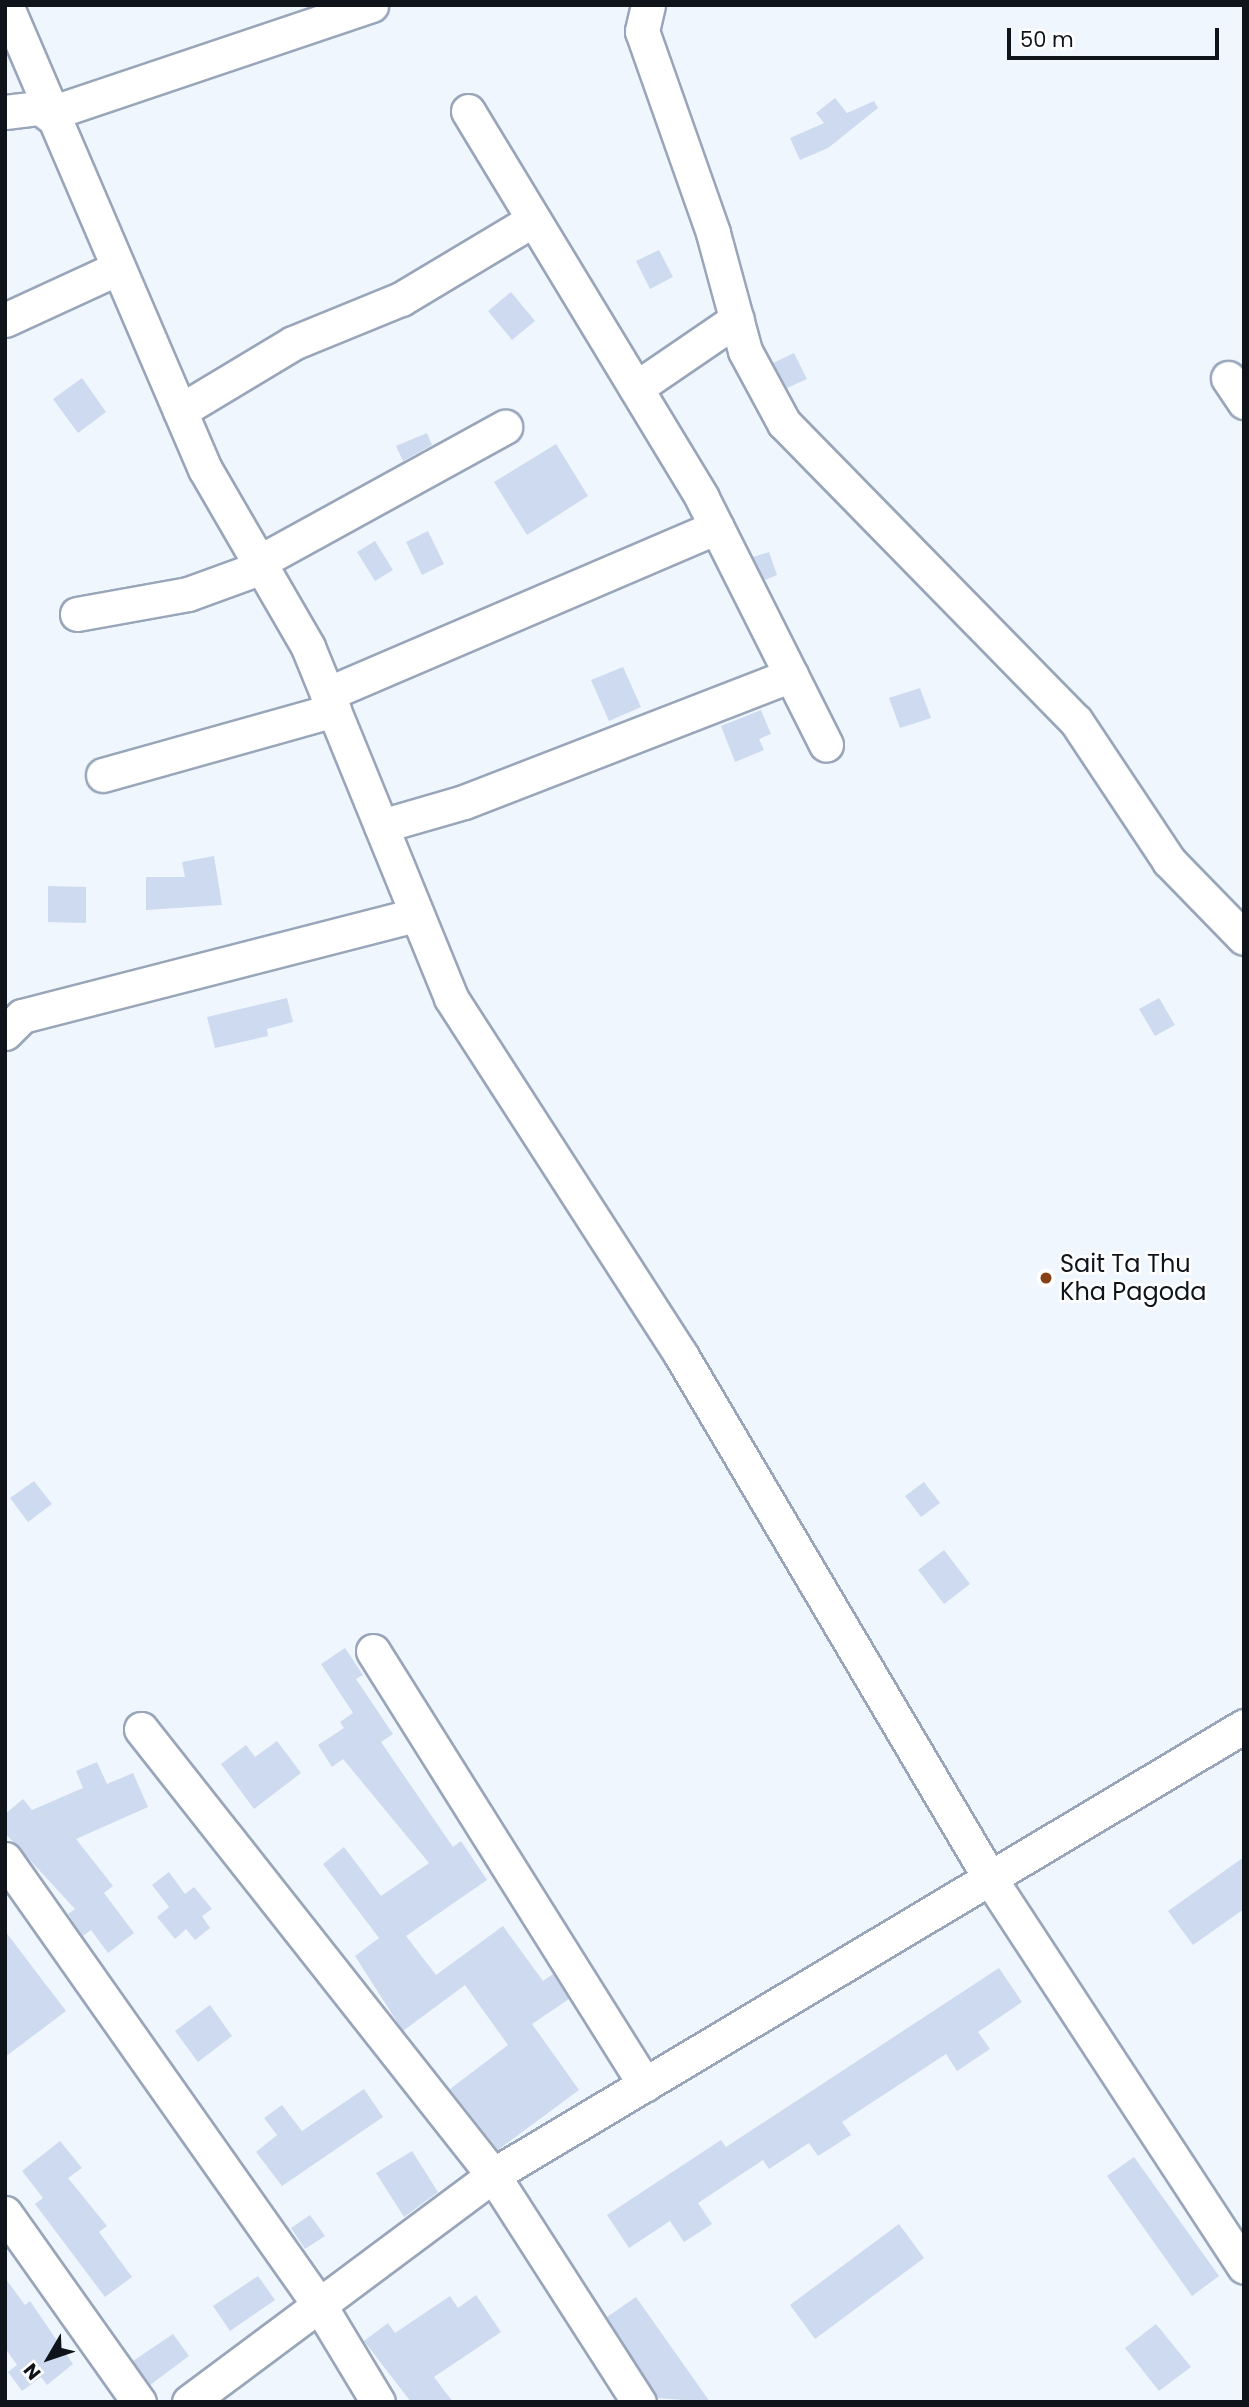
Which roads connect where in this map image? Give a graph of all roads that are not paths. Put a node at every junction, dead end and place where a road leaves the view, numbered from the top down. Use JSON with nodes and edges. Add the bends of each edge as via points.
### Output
{"nodes":[{"id":1,"x":6,"y":5,"type":"edge"},
{"id":2,"x":370,"y":5,"type":"edge"},
{"id":3,"x":648,"y":5,"type":"edge"},
{"id":4,"x":47,"y":111,"type":"junction"},
{"id":5,"x":468,"y":111,"type":"dead end"},
{"id":6,"x":5,"y":112,"type":"edge"},
{"id":7,"x":533,"y":220,"type":"junction"},
{"id":8,"x":116,"y":269,"type":"junction"},
{"id":9,"x":737,"y":319,"type":"junction"},
{"id":10,"x":5,"y":320,"type":"edge"},
{"id":11,"x":636,"y":388,"type":"junction"},
{"id":12,"x":180,"y":411,"type":"junction"},
{"id":13,"x":505,"y":427,"type":"dead end"},
{"id":14,"x":717,"y":527,"type":"junction"},
{"id":15,"x":261,"y":565,"type":"junction"},
{"id":16,"x":77,"y":614,"type":"dead end"},
{"id":17,"x":791,"y":675,"type":"junction"},
{"id":18,"x":331,"y":702,"type":"junction"},
{"id":19,"x":826,"y":745,"type":"dead end"},
{"id":20,"x":103,"y":775,"type":"dead end"},
{"id":21,"x":381,"y":826,"type":"junction"},
{"id":22,"x":416,"y":915,"type":"junction"},
{"id":23,"x":1244,"y":938,"type":"edge"},
{"id":24,"x":5,"y":1032,"type":"edge"},
{"id":25,"x":373,"y":1651,"type":"dead end"},
{"id":26,"x":1244,"y":1726,"type":"edge"},
{"id":27,"x":141,"y":1729,"type":"dead end"},
{"id":28,"x":5,"y":1859,"type":"edge"},
{"id":29,"x":991,"y":1880,"type":"junction"},
{"id":30,"x":645,"y":2085,"type":"junction"},
{"id":31,"x":493,"y":2175,"type":"junction"},
{"id":32,"x":5,"y":2213,"type":"edge"},
{"id":33,"x":1244,"y":2267,"type":"edge"},
{"id":34,"x":320,"y":2305,"type":"junction"},
{"id":35,"x":139,"y":2402,"type":"edge"},
{"id":36,"x":189,"y":2402,"type":"edge"},
{"id":37,"x":378,"y":2402,"type":"edge"},
{"id":38,"x":639,"y":2402,"type":"edge"}],
"edges":[{"from":1,"to":4,"type":"street"},
{"from":2,"to":4,"type":"street"},
{"from":3,"to":9,"type":"street","via":[[642,31]]},
{"from":4,"to":6,"type":"street"},
{"from":4,"to":8,"type":"street"},
{"from":5,"to":7,"type":"street"},
{"from":7,"to":11,"type":"street"},
{"from":7,"to":12,"type":"street","via":[[401,299],[293,343]]},
{"from":8,"to":10,"type":"street"},
{"from":8,"to":12,"type":"street"},
{"from":9,"to":11,"type":"street"},
{"from":9,"to":23,"type":"street","via":[[745,351],[784,424],[1076,721],[1169,861]]},
{"from":11,"to":14,"type":"street"},
{"from":12,"to":15,"type":"street"},
{"from":13,"to":15,"type":"street"},
{"from":14,"to":17,"type":"street"},
{"from":14,"to":18,"type":"street"},
{"from":15,"to":16,"type":"street","via":[[188,594]]},
{"from":15,"to":18,"type":"street"},
{"from":17,"to":19,"type":"street"},
{"from":17,"to":21,"type":"street","via":[[464,802]]},
{"from":18,"to":20,"type":"street"},
{"from":18,"to":21,"type":"street"},
{"from":21,"to":22,"type":"street"},
{"from":22,"to":24,"type":"street","via":[[22,1016]]},
{"from":22,"to":29,"type":"street","via":[[452,998],[681,1354]]},
{"from":25,"to":30,"type":"street"},
{"from":26,"to":29,"type":"street"},
{"from":27,"to":31,"type":"street"},
{"from":28,"to":34,"type":"street"},
{"from":29,"to":30,"type":"street"},
{"from":29,"to":33,"type":"street"},
{"from":30,"to":31,"type":"street"},
{"from":31,"to":34,"type":"street"},
{"from":31,"to":38,"type":"street"},
{"from":32,"to":35,"type":"street"},
{"from":34,"to":36,"type":"street"},
{"from":34,"to":37,"type":"street"}]}
